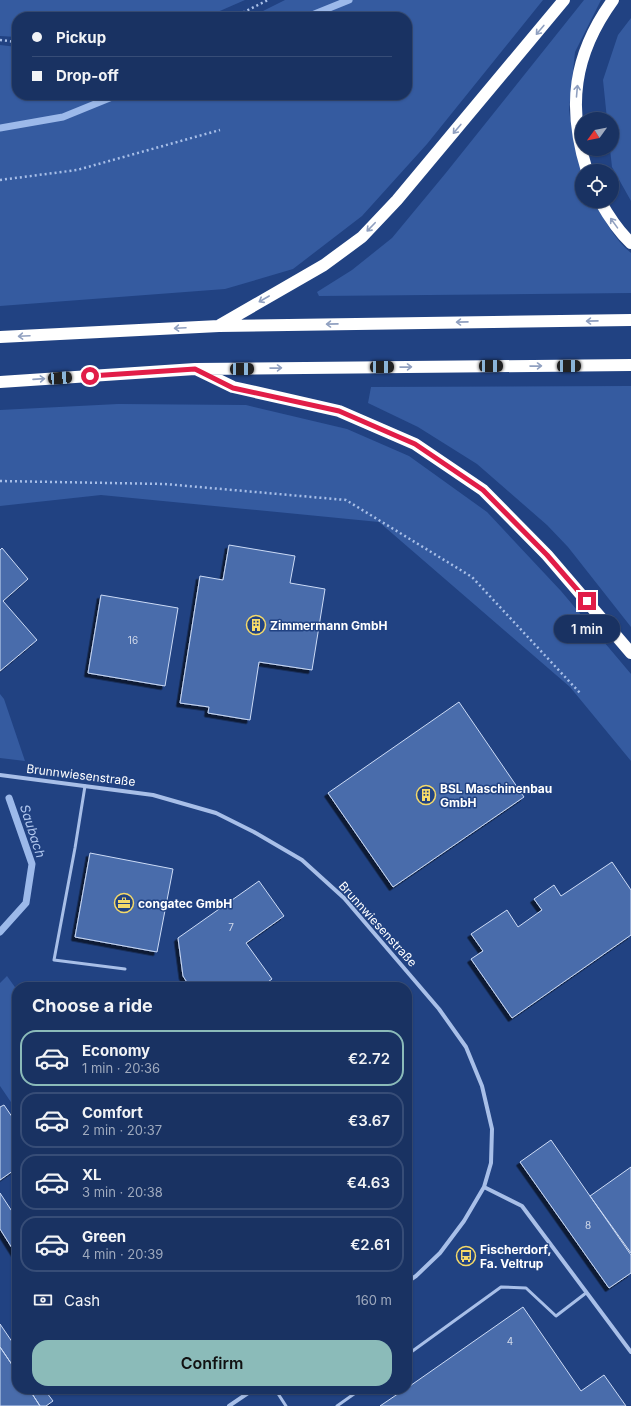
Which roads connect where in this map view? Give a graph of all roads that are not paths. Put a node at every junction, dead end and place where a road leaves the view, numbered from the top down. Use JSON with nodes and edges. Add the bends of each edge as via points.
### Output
{"nodes":[{"id":1,"x":564,"y":0,"type":"edge"},
{"id":2,"x":613,"y":0,"type":"edge"},
{"id":3,"x":585,"y":164,"type":"edge"},
{"id":4,"x":604,"y":208,"type":"edge"},
{"id":5,"x":631,"y":243,"type":"edge"},
{"id":6,"x":631,"y":320,"type":"edge"},
{"id":7,"x":219,"y":326,"type":"junction"},
{"id":8,"x":0,"y":337,"type":"edge"},
{"id":9,"x":631,"y":365,"type":"edge"},
{"id":10,"x":195,"y":369,"type":"junction"},
{"id":11,"x":0,"y":382,"type":"edge"},
{"id":12,"x":631,"y":653,"type":"edge"},
{"id":13,"x":0,"y":775,"type":"edge"},
{"id":14,"x":85,"y":786,"type":"junction"},
{"id":15,"x":126,"y":969,"type":"dead end"},
{"id":16,"x":484,"y":1187,"type":"junction"},
{"id":17,"x":412,"y":1279,"type":"edge"},
{"id":18,"x":586,"y":1293,"type":"junction"},
{"id":19,"x":412,"y":1351,"type":"edge"},
{"id":20,"x":631,"y":1352,"type":"edge"},
{"id":21,"x":247,"y":1394,"type":"edge"},
{"id":22,"x":278,"y":1394,"type":"edge"},
{"id":23,"x":353,"y":1394,"type":"edge"},
{"id":24,"x":229,"y":1406,"type":"edge"},
{"id":25,"x":286,"y":1406,"type":"edge"},
{"id":26,"x":337,"y":1406,"type":"edge"}],
"edges":[{"from":1,"to":7,"type":"highway","one_way":true,"via":[[397,200],[362,237],[324,266]]},
{"from":3,"to":2,"type":"highway","one_way":true,"via":[[577,131],[575,105],[578,78],[590,40],[602,15]]},
{"from":5,"to":4,"type":"highway","one_way":true},
{"from":6,"to":7,"type":"highway","one_way":true},
{"from":7,"to":8,"type":"highway","one_way":true},
{"from":10,"to":9,"type":"highway","one_way":true},
{"from":11,"to":10,"type":"highway","one_way":true},
{"from":10,"to":12,"type":"highway","via":[[233,388],[339,411],[415,444],[483,490],[547,555]]},
{"from":13,"to":14,"type":"street","name":"Brunnwiesenstraße"},
{"from":14,"to":15,"type":"lane","via":[[54,960]]},
{"from":14,"to":16,"type":"street","name":"Brunnwiesenstraße","via":[[153,795],[216,813],[302,860],[344,898],[439,1008],[466,1047],[482,1086],[492,1129],[491,1163]]},
{"from":16,"to":17,"type":"street","name":"Brunnwiesenstraße","via":[[464,1221],[440,1253]]},
{"from":16,"to":18,"type":"street","via":[[522,1206]]},
{"from":18,"to":19,"type":"lane","via":[[556,1316],[526,1288],[501,1287]]},
{"from":18,"to":20,"type":"street"},
{"from":21,"to":24,"type":"street"},
{"from":22,"to":25,"type":"lane"},
{"from":23,"to":26,"type":"lane"}]}
